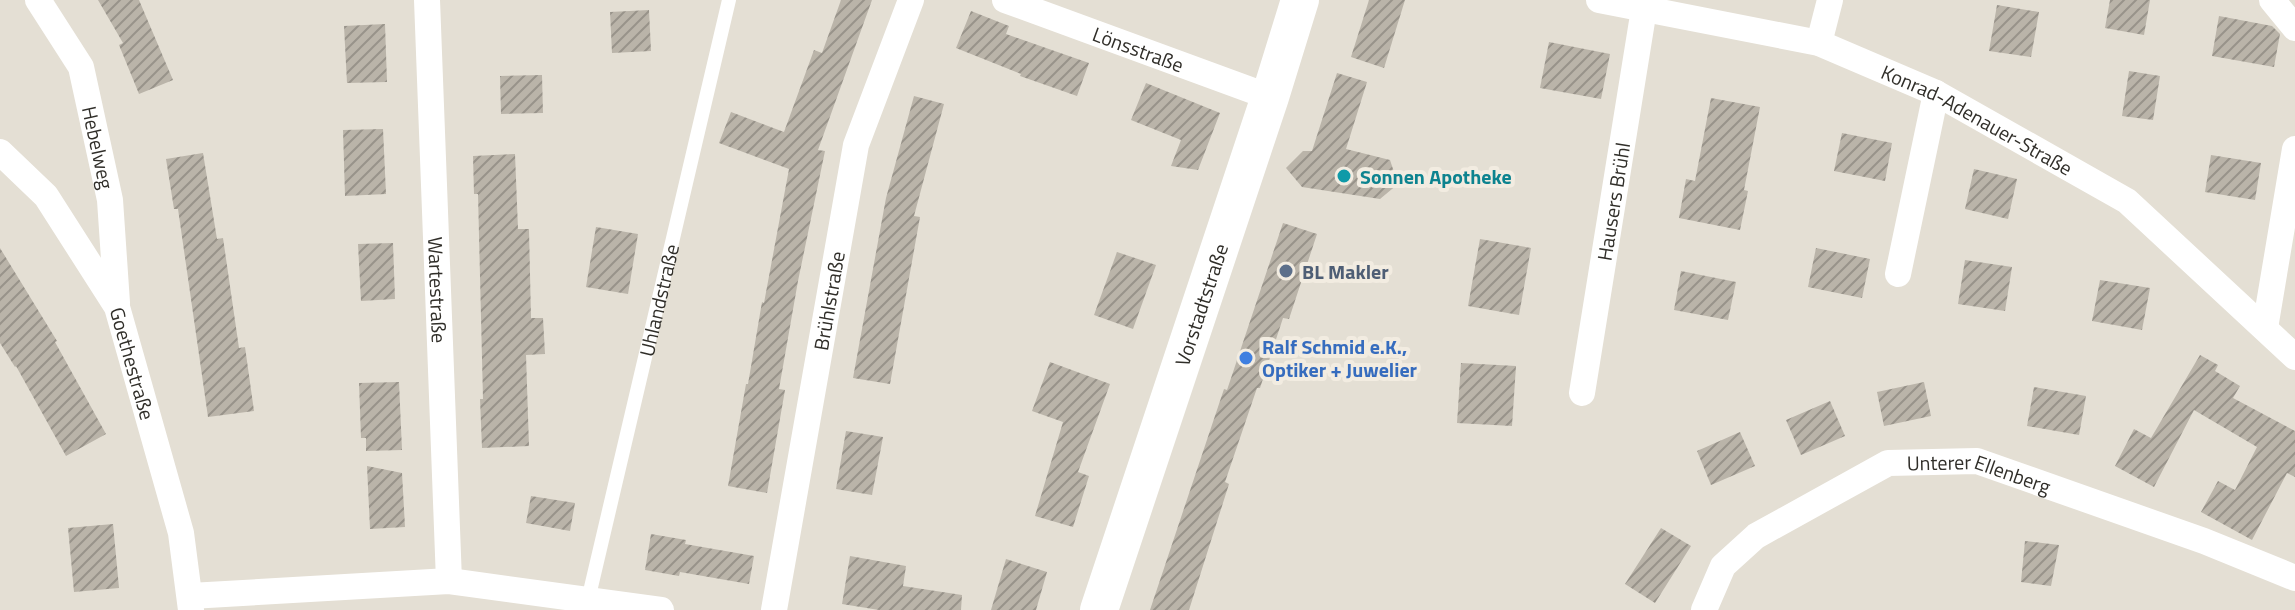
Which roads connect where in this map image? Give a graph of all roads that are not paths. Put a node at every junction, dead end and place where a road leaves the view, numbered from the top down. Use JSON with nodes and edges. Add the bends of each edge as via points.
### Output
{"nodes":[{"id":1,"x":38,"y":0,"type":"edge"},
{"id":2,"x":427,"y":0,"type":"edge"},
{"id":3,"x":729,"y":0,"type":"edge"},
{"id":4,"x":911,"y":0,"type":"edge"},
{"id":5,"x":1005,"y":0,"type":"edge"},
{"id":6,"x":1300,"y":0,"type":"edge"},
{"id":7,"x":1599,"y":0,"type":"edge"},
{"id":8,"x":1830,"y":0,"type":"edge"},
{"id":9,"x":2272,"y":0,"type":"edge"},
{"id":10,"x":1644,"y":9,"type":"junction"},
{"id":11,"x":2295,"y":28,"type":"edge"},
{"id":12,"x":1819,"y":43,"type":"junction"},
{"id":13,"x":1936,"y":93,"type":"junction"},
{"id":14,"x":1270,"y":97,"type":"junction"},
{"id":15,"x":2295,"y":149,"type":"edge"},
{"id":16,"x":0,"y":152,"type":"edge"},
{"id":17,"x":1898,"y":274,"type":"dead end"},
{"id":18,"x":117,"y":307,"type":"junction"},
{"id":19,"x":2265,"y":328,"type":"junction"},
{"id":20,"x":2295,"y":357,"type":"edge"},
{"id":21,"x":1582,"y":393,"type":"dead end"},
{"id":22,"x":2295,"y":578,"type":"edge"},
{"id":23,"x":449,"y":581,"type":"junction"},
{"id":24,"x":190,"y":603,"type":"edge"},
{"id":25,"x":596,"y":603,"type":"edge"},
{"id":26,"x":661,"y":610,"type":"edge"},
{"id":27,"x":774,"y":610,"type":"edge"},
{"id":28,"x":1099,"y":610,"type":"edge"},
{"id":29,"x":1704,"y":610,"type":"edge"}],
"edges":[{"from":1,"to":18,"type":"street","name":"Hebelweg","via":[[81,67],[110,200]]},
{"from":2,"to":23,"type":"street","name":"Wartestraße"},
{"from":3,"to":25,"type":"lane","name":"Uhlandstraße"},
{"from":4,"to":27,"type":"street","name":"Brühlstraße","via":[[856,145]]},
{"from":5,"to":14,"type":"street","name":"Lönsstraße"},
{"from":6,"to":14,"type":"main road","name":"Vorstadtstraße"},
{"from":7,"to":10,"type":"street","name":"Konrad-Adenauer-Straße"},
{"from":8,"to":12,"type":"street"},
{"from":9,"to":11,"type":"street"},
{"from":10,"to":12,"type":"street","name":"Konrad-Adenauer-Straße"},
{"from":10,"to":21,"type":"street","name":"Hausers Brühl"},
{"from":12,"to":13,"type":"street","name":"Konrad-Adenauer-Straße"},
{"from":13,"to":17,"type":"street"},
{"from":13,"to":19,"type":"street","name":"Konrad-Adenauer-Straße","via":[[2127,201]]},
{"from":14,"to":28,"type":"main road","name":"Vorstadtstraße"},
{"from":15,"to":19,"type":"street"},
{"from":16,"to":18,"type":"street","name":"Goethestraße","via":[[46,196]]},
{"from":18,"to":24,"type":"street","name":"Goethestraße","via":[[181,533]]},
{"from":19,"to":20,"type":"street","name":"Konrad-Adenauer-Straße"},
{"from":22,"to":29,"type":"street","name":"Unterer Ellenberg","via":[[1977,461],[1888,463],[1756,536],[1723,566]]},
{"from":23,"to":24,"type":"street"},
{"from":23,"to":25,"type":"street"},
{"from":25,"to":26,"type":"street"}]}
